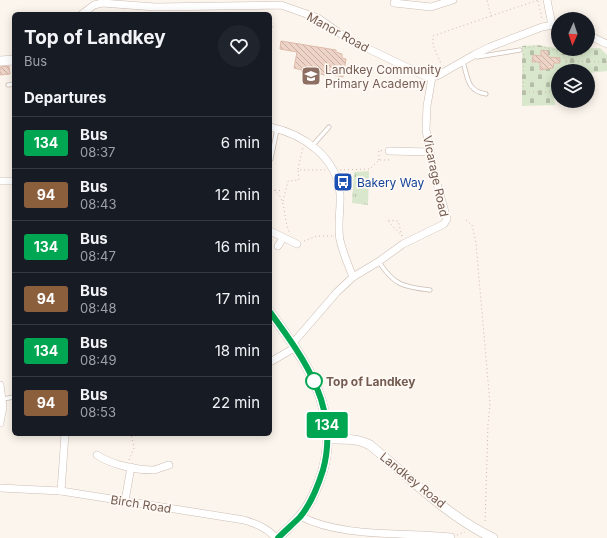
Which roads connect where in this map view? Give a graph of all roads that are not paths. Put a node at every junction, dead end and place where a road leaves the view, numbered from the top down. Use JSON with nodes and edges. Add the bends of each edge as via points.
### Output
{"nodes":[{"id":1,"x":453,"y":0,"type":"edge"},
{"id":2,"x":547,"y":0,"type":"edge"},
{"id":3,"x":394,"y":3,"type":"dead end"},
{"id":4,"x":200,"y":10,"type":"edge"},
{"id":5,"x":85,"y":12,"type":"edge"},
{"id":6,"x":551,"y":25,"type":"edge"},
{"id":7,"x":595,"y":38,"type":"edge"},
{"id":8,"x":607,"y":44,"type":"edge"},
{"id":9,"x":520,"y":50,"type":"dead end"},
{"id":10,"x":474,"y":55,"type":"junction"},
{"id":11,"x":12,"y":60,"type":"edge"},
{"id":12,"x":0,"y":61,"type":"edge"},
{"id":13,"x":463,"y":61,"type":"junction"},
{"id":14,"x":432,"y":77,"type":"junction"},
{"id":15,"x":12,"y":84,"type":"edge"},
{"id":16,"x":8,"y":85,"type":"dead end"},
{"id":17,"x":486,"y":94,"type":"dead end"},
{"id":18,"x":329,"y":127,"type":"dead end"},
{"id":19,"x":274,"y":128,"type":"edge"},
{"id":20,"x":313,"y":146,"type":"junction"},
{"id":21,"x":389,"y":151,"type":"road end"},
{"id":22,"x":430,"y":152,"type":"junction"},
{"id":23,"x":272,"y":159,"type":"dead end"},
{"id":24,"x":0,"y":181,"type":"edge"},
{"id":25,"x":12,"y":181,"type":"edge"},
{"id":26,"x":272,"y":232,"type":"edge"},
{"id":27,"x":287,"y":236,"type":"junction"},
{"id":28,"x":299,"y":242,"type":"road end"},
{"id":29,"x":278,"y":246,"type":"dead end"},
{"id":30,"x":379,"y":262,"type":"junction"},
{"id":31,"x":354,"y":277,"type":"junction"},
{"id":32,"x":430,"y":290,"type":"dead end"},
{"id":33,"x":272,"y":315,"type":"edge"},
{"id":34,"x":294,"y":345,"type":"junction"},
{"id":35,"x":272,"y":361,"type":"edge"},
{"id":36,"x":0,"y":385,"type":"edge"},
{"id":37,"x":12,"y":397,"type":"edge"},
{"id":38,"x":3,"y":399,"type":"junction"},
{"id":39,"x":0,"y":422,"type":"edge"},
{"id":40,"x":65,"y":436,"type":"edge"},
{"id":41,"x":328,"y":439,"type":"junction"},
{"id":42,"x":97,"y":455,"type":"dead end"},
{"id":43,"x":169,"y":465,"type":"dead end"},
{"id":44,"x":129,"y":467,"type":"junction"},
{"id":45,"x":0,"y":488,"type":"edge"},
{"id":46,"x":61,"y":491,"type":"junction"},
{"id":47,"x":125,"y":501,"type":"junction"},
{"id":48,"x":300,"y":516,"type":"junction"},
{"id":49,"x":385,"y":537,"type":"edge"},
{"id":50,"x":277,"y":538,"type":"edge"},
{"id":51,"x":451,"y":538,"type":"edge"},
{"id":52,"x":493,"y":538,"type":"edge"}],
"edges":[{"from":1,"to":3,"type":"street","via":[[431,7]]},
{"from":2,"to":6,"type":"street"},
{"from":4,"to":5,"type":"street","name":"Manor Road","via":[[102,3]]},
{"from":4,"to":14,"type":"street","name":"Manor Road","via":[[281,5],[318,18],[348,39],[419,75]]},
{"from":6,"to":10,"type":"street"},
{"from":7,"to":8,"type":"street"},
{"from":9,"to":10,"type":"lane","via":[[477,57]]},
{"from":10,"to":13,"type":"street"},
{"from":11,"to":12,"type":"street"},
{"from":13,"to":14,"type":"street"},
{"from":13,"to":17,"type":"lane","via":[[472,89]]},
{"from":14,"to":22,"type":"street","name":"Vicarage Road","via":[[426,130]]},
{"from":15,"to":16,"type":"lane"},
{"from":18,"to":20,"type":"lane"},
{"from":19,"to":20,"type":"street","via":[[304,139]]},
{"from":19,"to":23,"type":"lane"},
{"from":20,"to":31,"type":"street","via":[[330,160],[340,194],[340,237]]},
{"from":21,"to":22,"type":"street"},
{"from":22,"to":30,"type":"street","name":"Vicarage Road","via":[[447,220]]},
{"from":24,"to":25,"type":"street"},
{"from":26,"to":27,"type":"street"},
{"from":27,"to":28,"type":"street"},
{"from":27,"to":29,"type":"street"},
{"from":30,"to":31,"type":"street","name":"Vicarage Road"},
{"from":30,"to":32,"type":"lane","via":[[397,283]]},
{"from":31,"to":34,"type":"street","name":"Vicarage Road","via":[[337,292]]},
{"from":33,"to":34,"type":"street"},
{"from":34,"to":35,"type":"street","name":"Vicarage Road"},
{"from":34,"to":41,"type":"street","via":[[319,392],[327,422]]},
{"from":36,"to":38,"type":"street"},
{"from":37,"to":38,"type":"lane"},
{"from":38,"to":39,"type":"street"},
{"from":40,"to":46,"type":"street"},
{"from":41,"to":48,"type":"street","via":[[320,479]]},
{"from":41,"to":52,"type":"street","name":"Landkey Road","via":[[353,439],[370,445],[417,485]]},
{"from":42,"to":44,"type":"street","via":[[106,462]]},
{"from":43,"to":44,"type":"street","via":[[156,470]]},
{"from":44,"to":47,"type":"street"},
{"from":45,"to":46,"type":"street","name":"Birch Road"},
{"from":46,"to":47,"type":"street","name":"Birch Road"},
{"from":47,"to":50,"type":"street","name":"Birch Road","via":[[244,520],[259,525]]},
{"from":48,"to":49,"type":"street","via":[[317,526],[334,531]]},
{"from":48,"to":50,"type":"street"},
{"from":49,"to":51,"type":"street","via":[[435,535]]}]}
